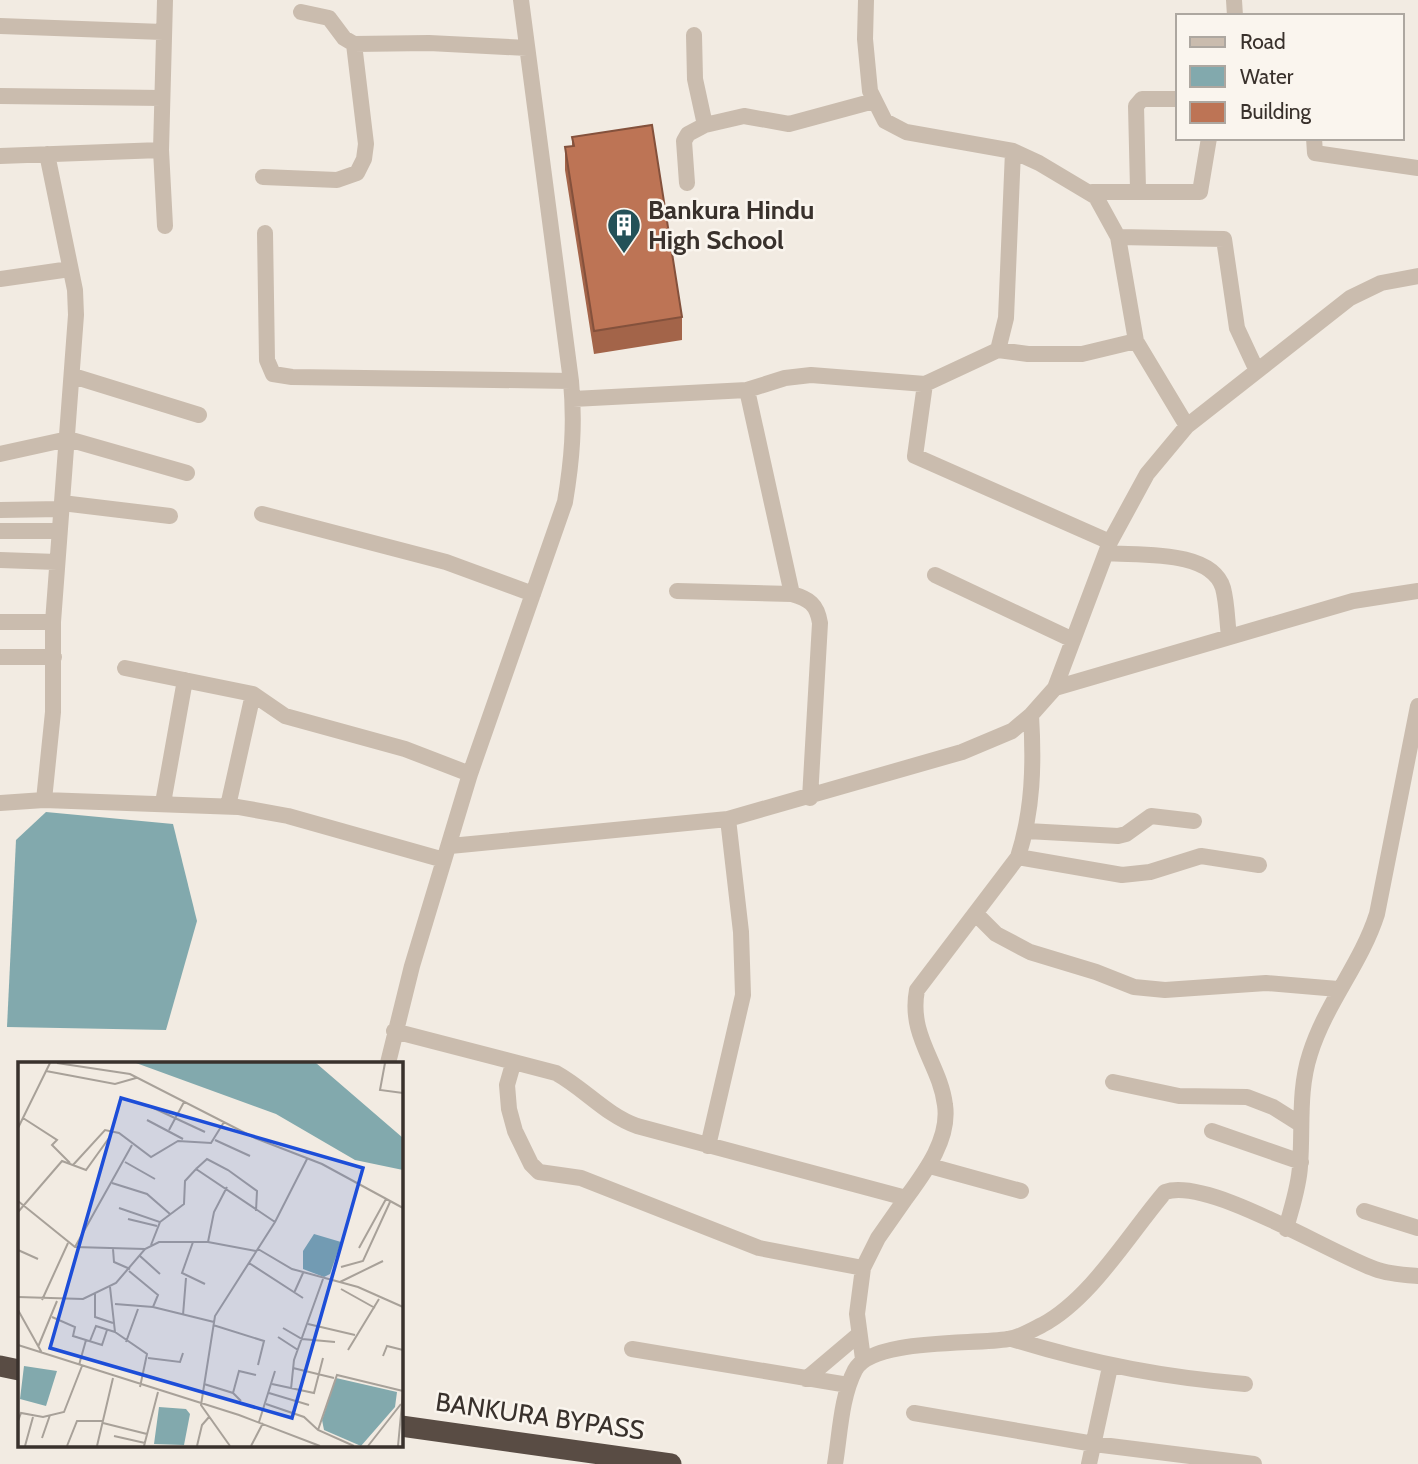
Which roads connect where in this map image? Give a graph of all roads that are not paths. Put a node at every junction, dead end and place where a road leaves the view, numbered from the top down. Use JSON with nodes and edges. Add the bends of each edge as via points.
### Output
{"nodes":[{"id":1,"x":165,"y":0,"type":"edge"},
{"id":2,"x":521,"y":0,"type":"edge"},
{"id":3,"x":866,"y":0,"type":"edge"},
{"id":4,"x":301,"y":12,"type":"dead end"},
{"id":5,"x":0,"y":26,"type":"edge"},
{"id":6,"x":163,"y":32,"type":"junction"},
{"id":7,"x":694,"y":36,"type":"dead end"},
{"id":8,"x":354,"y":44,"type":"junction"},
{"id":9,"x":527,"y":48,"type":"junction"},
{"id":10,"x":0,"y":96,"type":"edge"},
{"id":11,"x":162,"y":98,"type":"junction"},
{"id":12,"x":1176,"y":99,"type":"edge"},
{"id":13,"x":874,"y":101,"type":"junction"},
{"id":14,"x":705,"y":125,"type":"junction"},
{"id":15,"x":1209,"y":140,"type":"edge"},
{"id":16,"x":1314,"y":140,"type":"edge"},
{"id":17,"x":161,"y":150,"type":"junction"},
{"id":18,"x":1013,"y":151,"type":"junction"},
{"id":19,"x":47,"y":154,"type":"junction"},
{"id":20,"x":0,"y":156,"type":"edge"},
{"id":21,"x":1418,"y":168,"type":"edge"},
{"id":22,"x":263,"y":177,"type":"dead end"},
{"id":23,"x":687,"y":183,"type":"dead end"},
{"id":24,"x":1138,"y":189,"type":"junction"},
{"id":25,"x":1092,"y":191,"type":"junction"},
{"id":26,"x":165,"y":226,"type":"dead end"},
{"id":27,"x":265,"y":233,"type":"dead end"},
{"id":28,"x":1118,"y":237,"type":"junction"},
{"id":29,"x":70,"y":269,"type":"junction"},
{"id":30,"x":1418,"y":276,"type":"edge"},
{"id":31,"x":0,"y":279,"type":"edge"},
{"id":32,"x":1136,"y":341,"type":"junction"},
{"id":33,"x":998,"y":350,"type":"junction"},
{"id":34,"x":1256,"y":371,"type":"junction"},
{"id":35,"x":73,"y":376,"type":"junction"},
{"id":36,"x":571,"y":381,"type":"junction"},
{"id":37,"x":925,"y":384,"type":"junction"},
{"id":38,"x":747,"y":390,"type":"junction"},
{"id":39,"x":573,"y":399,"type":"junction"},
{"id":40,"x":199,"y":415,"type":"dead end"},
{"id":41,"x":1187,"y":426,"type":"junction"},
{"id":42,"x":68,"y":439,"type":"junction"},
{"id":43,"x":0,"y":454,"type":"edge"},
{"id":44,"x":187,"y":472,"type":"dead end"},
{"id":45,"x":61,"y":506,"type":"junction"},
{"id":46,"x":0,"y":510,"type":"edge"},
{"id":47,"x":262,"y":514,"type":"dead end"},
{"id":48,"x":170,"y":516,"type":"dead end"},
{"id":49,"x":0,"y":531,"type":"edge"},
{"id":50,"x":60,"y":531,"type":"junction"},
{"id":51,"x":1108,"y":548,"type":"junction"},
{"id":52,"x":0,"y":560,"type":"edge"},
{"id":53,"x":57,"y":562,"type":"junction"},
{"id":54,"x":935,"y":575,"type":"dead end"},
{"id":55,"x":677,"y":591,"type":"dead end"},
{"id":56,"x":1418,"y":591,"type":"edge"},
{"id":57,"x":533,"y":594,"type":"junction"},
{"id":58,"x":792,"y":594,"type":"junction"},
{"id":59,"x":0,"y":622,"type":"edge"},
{"id":60,"x":53,"y":622,"type":"junction"},
{"id":61,"x":1229,"y":636,"type":"junction"},
{"id":62,"x":1073,"y":640,"type":"junction"},
{"id":63,"x":0,"y":657,"type":"edge"},
{"id":64,"x":54,"y":657,"type":"junction"},
{"id":65,"x":125,"y":668,"type":"dead end"},
{"id":66,"x":185,"y":680,"type":"junction"},
{"id":67,"x":1055,"y":688,"type":"junction"},
{"id":68,"x":253,"y":694,"type":"junction"},
{"id":69,"x":1418,"y":706,"type":"edge"},
{"id":70,"x":1031,"y":715,"type":"junction"},
{"id":71,"x":470,"y":774,"type":"junction"},
{"id":72,"x":810,"y":797,"type":"junction"},
{"id":73,"x":44,"y":800,"type":"junction"},
{"id":74,"x":0,"y":803,"type":"edge"},
{"id":75,"x":163,"y":803,"type":"junction"},
{"id":76,"x":228,"y":806,"type":"junction"},
{"id":77,"x":728,"y":819,"type":"junction"},
{"id":78,"x":1194,"y":821,"type":"dead end"},
{"id":79,"x":1027,"y":831,"type":"junction"},
{"id":80,"x":447,"y":853,"type":"junction"},
{"id":81,"x":1018,"y":857,"type":"junction"},
{"id":82,"x":1259,"y":865,"type":"dead end"},
{"id":83,"x":976,"y":914,"type":"junction"},
{"id":84,"x":1338,"y":989,"type":"junction"},
{"id":85,"x":394,"y":1031,"type":"junction"},
{"id":86,"x":388,"y":1062,"type":"edge"},
{"id":87,"x":513,"y":1064,"type":"junction"},
{"id":88,"x":1114,"y":1082,"type":"dead end"},
{"id":89,"x":1300,"y":1124,"type":"junction"},
{"id":90,"x":1212,"y":1130,"type":"dead end"},
{"id":91,"x":708,"y":1146,"type":"junction"},
{"id":92,"x":1301,"y":1162,"type":"junction"},
{"id":93,"x":930,"y":1166,"type":"junction"},
{"id":94,"x":1021,"y":1191,"type":"dead end"},
{"id":95,"x":906,"y":1198,"type":"junction"},
{"id":96,"x":1364,"y":1211,"type":"dead end"},
{"id":97,"x":1418,"y":1228,"type":"edge"},
{"id":98,"x":1286,"y":1229,"type":"junction"},
{"id":99,"x":863,"y":1268,"type":"junction"},
{"id":100,"x":1418,"y":1276,"type":"edge"},
{"id":101,"x":858,"y":1335,"type":"junction"},
{"id":102,"x":1012,"y":1339,"type":"junction"},
{"id":103,"x":632,"y":1349,"type":"dead end"},
{"id":104,"x":863,"y":1359,"type":"junction"},
{"id":105,"x":0,"y":1366,"type":"edge"},
{"id":106,"x":1110,"y":1367,"type":"junction"},
{"id":107,"x":18,"y":1370,"type":"edge"},
{"id":108,"x":806,"y":1379,"type":"junction"},
{"id":109,"x":1245,"y":1384,"type":"dead end"},
{"id":110,"x":848,"y":1385,"type":"junction"},
{"id":111,"x":914,"y":1413,"type":"dead end"},
{"id":112,"x":402,"y":1426,"type":"edge"},
{"id":113,"x":1094,"y":1444,"type":"junction"},
{"id":114,"x":671,"y":1464,"type":"edge"},
{"id":115,"x":835,"y":1464,"type":"edge"},
{"id":116,"x":1089,"y":1464,"type":"edge"},
{"id":117,"x":1254,"y":1464,"type":"edge"}],
"edges":[{"from":1,"to":6,"type":"street"},
{"from":2,"to":9,"type":"street"},
{"from":3,"to":13,"type":"street","via":[[867,65]]},
{"from":4,"to":8,"type":"street","via":[[329,18]]},
{"from":5,"to":6,"type":"street"},
{"from":6,"to":11,"type":"street"},
{"from":7,"to":14,"type":"street","via":[[695,79]]},
{"from":8,"to":9,"type":"street"},
{"from":8,"to":22,"type":"street","via":[[366,144],[357,173],[337,180]]},
{"from":9,"to":36,"type":"street"},
{"from":10,"to":11,"type":"street"},
{"from":11,"to":17,"type":"street"},
{"from":12,"to":24,"type":"street","via":[[1142,99],[1136,106]]},
{"from":13,"to":14,"type":"street","via":[[803,123],[744,116]]},
{"from":13,"to":18,"type":"street","via":[[885,121],[906,132]]},
{"from":14,"to":23,"type":"street","via":[[684,141]]},
{"from":15,"to":24,"type":"street","via":[[1200,192]]},
{"from":16,"to":21,"type":"street","via":[[1315,153]]},
{"from":17,"to":19,"type":"street"},
{"from":17,"to":26,"type":"street"},
{"from":18,"to":25,"type":"street"},
{"from":18,"to":33,"type":"street","via":[[1006,318]]},
{"from":19,"to":20,"type":"street"},
{"from":19,"to":29,"type":"street"},
{"from":24,"to":25,"type":"street"},
{"from":25,"to":28,"type":"street"},
{"from":27,"to":36,"type":"street","via":[[267,360],[273,374]]},
{"from":28,"to":32,"type":"street"},
{"from":28,"to":34,"type":"street","via":[[1224,239],[1237,328]]},
{"from":29,"to":31,"type":"street"},
{"from":29,"to":35,"type":"street","via":[[76,314]]},
{"from":30,"to":34,"type":"street","via":[[1374,286],[1350,298]]},
{"from":32,"to":33,"type":"street","via":[[1082,354]]},
{"from":32,"to":41,"type":"street"},
{"from":33,"to":37,"type":"street"},
{"from":34,"to":41,"type":"street"},
{"from":35,"to":40,"type":"street"},
{"from":35,"to":42,"type":"street"},
{"from":36,"to":39,"type":"street"},
{"from":37,"to":38,"type":"street","via":[[811,375]]},
{"from":37,"to":51,"type":"street","via":[[915,456]]},
{"from":38,"to":39,"type":"street"},
{"from":38,"to":58,"type":"street"},
{"from":39,"to":57,"type":"street","via":[[575,432],[565,502]]},
{"from":41,"to":51,"type":"street","via":[[1147,474]]},
{"from":42,"to":43,"type":"street"},
{"from":42,"to":44,"type":"street"},
{"from":42,"to":45,"type":"street"},
{"from":45,"to":46,"type":"street"},
{"from":45,"to":48,"type":"street"},
{"from":45,"to":50,"type":"street"},
{"from":47,"to":57,"type":"street","via":[[446,562]]},
{"from":49,"to":50,"type":"street"},
{"from":50,"to":53,"type":"street"},
{"from":51,"to":61,"type":"street","via":[[1206,566],[1223,589]]},
{"from":51,"to":62,"type":"street"},
{"from":52,"to":53,"type":"street"},
{"from":53,"to":60,"type":"street"},
{"from":54,"to":62,"type":"street"},
{"from":55,"to":58,"type":"street"},
{"from":56,"to":61,"type":"street","via":[[1353,601]]},
{"from":57,"to":71,"type":"street"},
{"from":58,"to":72,"type":"street","via":[[814,605],[820,622]]},
{"from":59,"to":60,"type":"street"},
{"from":60,"to":64,"type":"street"},
{"from":61,"to":67,"type":"street"},
{"from":62,"to":67,"type":"street"},
{"from":63,"to":64,"type":"street"},
{"from":64,"to":73,"type":"street"},
{"from":65,"to":66,"type":"street"},
{"from":66,"to":68,"type":"street"},
{"from":66,"to":75,"type":"street"},
{"from":67,"to":70,"type":"street"},
{"from":68,"to":71,"type":"street","via":[[285,716],[405,749]]},
{"from":68,"to":76,"type":"street"},
{"from":69,"to":84,"type":"street","via":[[1377,914],[1368,941]]},
{"from":70,"to":72,"type":"street","via":[[990,743]]},
{"from":70,"to":79,"type":"street","via":[[1033,774]]},
{"from":71,"to":80,"type":"street"},
{"from":72,"to":77,"type":"street"},
{"from":73,"to":74,"type":"street"},
{"from":73,"to":75,"type":"street"},
{"from":75,"to":76,"type":"street"},
{"from":76,"to":80,"type":"street"},
{"from":77,"to":80,"type":"street"},
{"from":77,"to":91,"type":"street","via":[[743,995]]},
{"from":78,"to":79,"type":"street","via":[[1150,816],[1118,836]]},
{"from":79,"to":81,"type":"street"},
{"from":80,"to":85,"type":"street"},
{"from":81,"to":82,"type":"street","via":[[1122,875],[1150,872],[1201,856]]},
{"from":81,"to":83,"type":"street"},
{"from":83,"to":84,"type":"street","via":[[996,934],[1030,952],[1134,987],[1165,990],[1266,983]]},
{"from":83,"to":93,"type":"street","via":[[925,977],[915,1002],[914,1016],[945,1104],[944,1128]]},
{"from":84,"to":89,"type":"street","via":[[1309,1057],[1299,1105]]},
{"from":85,"to":86,"type":"street"},
{"from":85,"to":87,"type":"street"},
{"from":87,"to":91,"type":"street","via":[[556,1073],[623,1121]]},
{"from":87,"to":99,"type":"street","via":[[507,1084],[509,1109],[526,1153],[539,1172],[581,1178],[759,1248]]},
{"from":88,"to":89,"type":"street","via":[[1179,1096],[1247,1097]]},
{"from":89,"to":92,"type":"street"},
{"from":90,"to":92,"type":"street"},
{"from":91,"to":95,"type":"street"},
{"from":92,"to":98,"type":"street"},
{"from":93,"to":94,"type":"street"},
{"from":93,"to":95,"type":"street"},
{"from":95,"to":99,"type":"street"},
{"from":96,"to":97,"type":"street"},
{"from":98,"to":100,"type":"street","via":[[1378,1270]]},
{"from":98,"to":102,"type":"street","via":[[1220,1197],[1188,1188],[1166,1192],[1076,1299],[1044,1324]]},
{"from":99,"to":101,"type":"street"},
{"from":101,"to":104,"type":"street"},
{"from":101,"to":108,"type":"street"},
{"from":102,"to":104,"type":"street","via":[[930,1345]]},
{"from":102,"to":106,"type":"street"},
{"from":103,"to":108,"type":"street"},
{"from":104,"to":110,"type":"street"},
{"from":105,"to":107,"type":"highway"},
{"from":106,"to":109,"type":"street","via":[[1185,1380]]},
{"from":106,"to":113,"type":"street"},
{"from":108,"to":110,"type":"street"},
{"from":110,"to":115,"type":"street"},
{"from":111,"to":113,"type":"street"},
{"from":112,"to":114,"type":"highway","name":"BANKURA BYPASS"},
{"from":113,"to":116,"type":"street"},
{"from":113,"to":117,"type":"street"}]}
